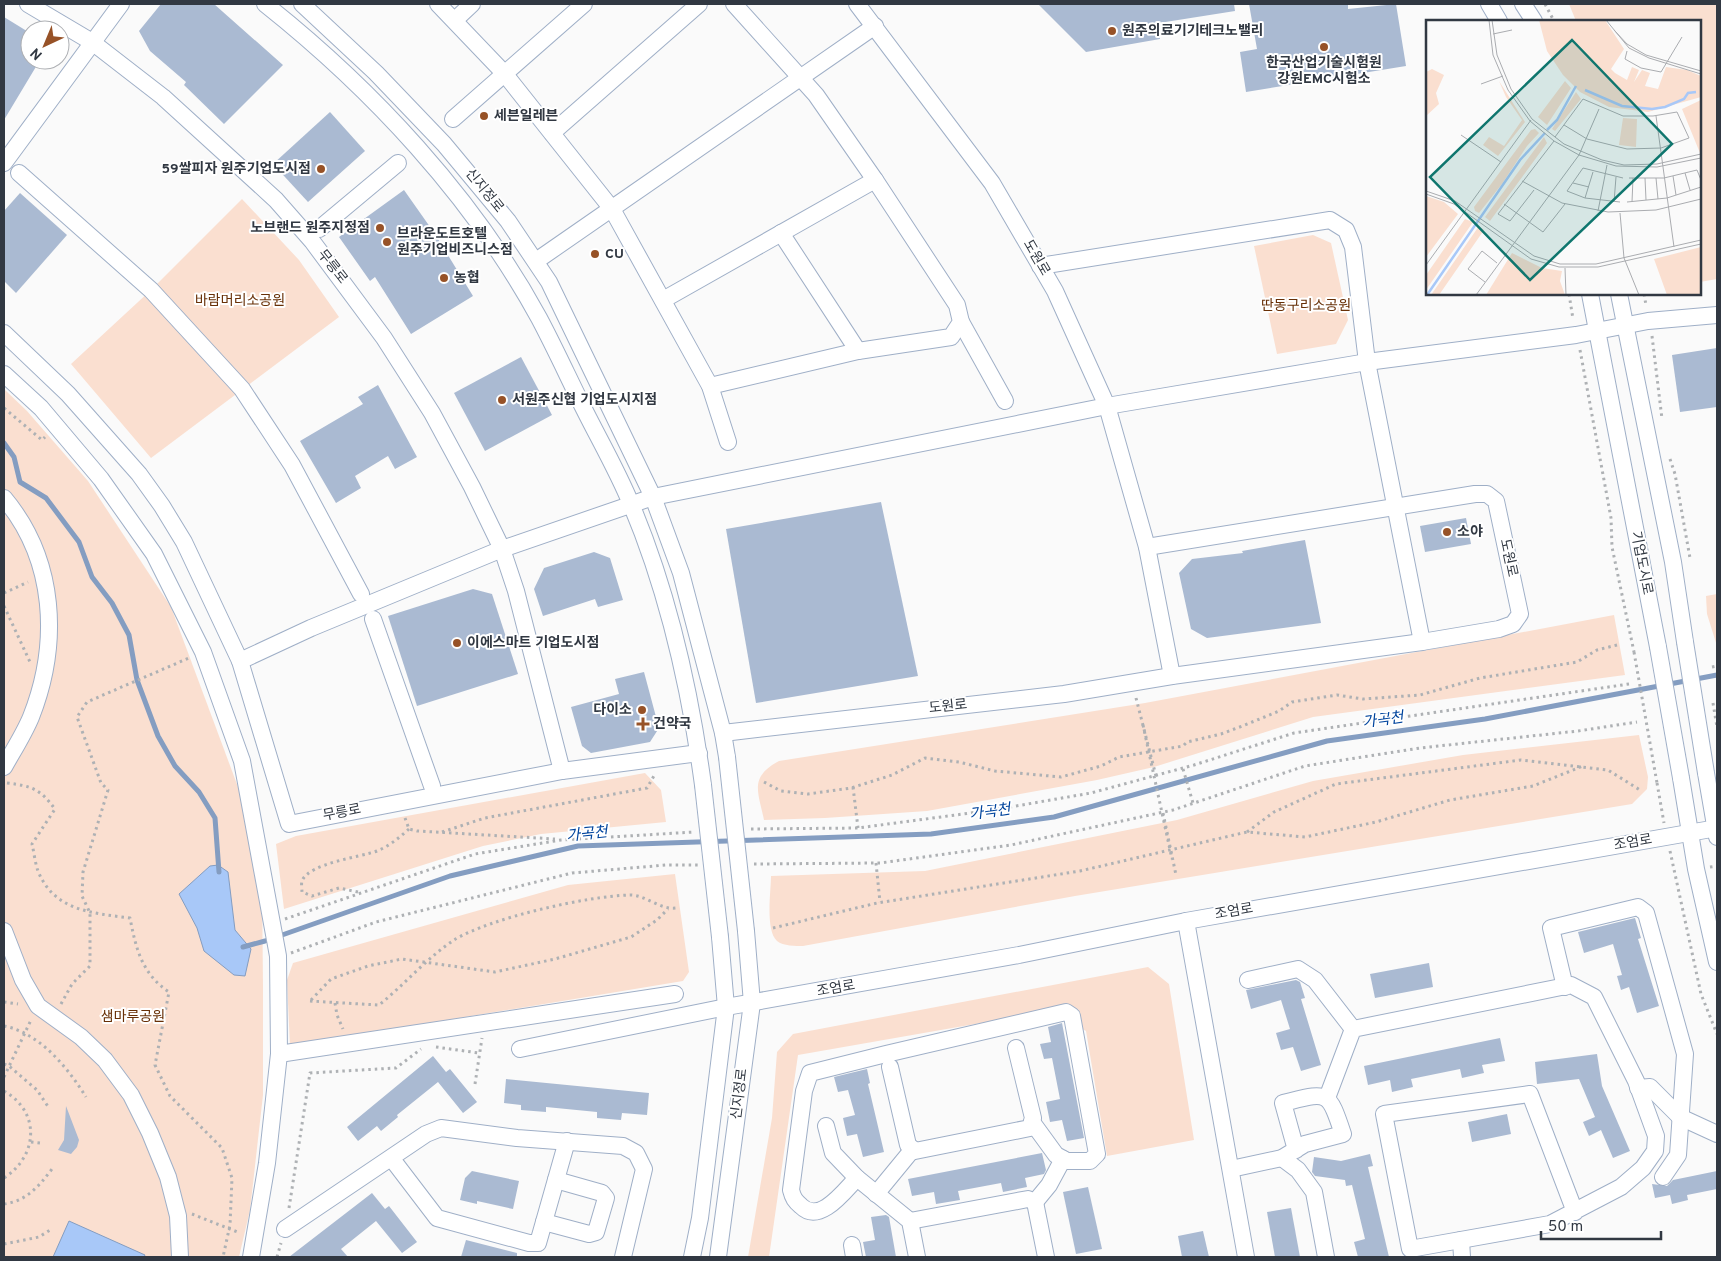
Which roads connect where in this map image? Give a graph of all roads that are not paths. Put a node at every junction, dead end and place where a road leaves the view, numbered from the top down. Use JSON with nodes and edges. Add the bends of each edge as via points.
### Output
{"nodes":[{"id":1,"x":28,"y":4,"type":"edge"},
{"id":2,"x":121,"y":4,"type":"edge"},
{"id":3,"x":265,"y":4,"type":"edge"},
{"id":4,"x":302,"y":4,"type":"edge"},
{"id":5,"x":438,"y":4,"type":"edge"},
{"id":6,"x":472,"y":4,"type":"edge"},
{"id":7,"x":584,"y":4,"type":"edge"},
{"id":8,"x":699,"y":4,"type":"edge"},
{"id":9,"x":734,"y":4,"type":"edge"},
{"id":10,"x":857,"y":4,"type":"edge"},
{"id":11,"x":1489,"y":4,"type":"edge"},
{"id":12,"x":1523,"y":4,"type":"edge"},
{"id":13,"x":455,"y":20,"type":"junction"},
{"id":14,"x":1498,"y":20,"type":"edge"},
{"id":15,"x":1533,"y":20,"type":"edge"},
{"id":16,"x":875,"y":26,"type":"junction"},
{"id":17,"x":92,"y":42,"type":"junction"},
{"id":18,"x":802,"y":78,"type":"junction"},
{"id":19,"x":509,"y":79,"type":"junction"},
{"id":20,"x":453,"y":119,"type":"dead end"},
{"id":21,"x":552,"y":133,"type":"junction"},
{"id":22,"x":4,"y":163,"type":"edge"},
{"id":23,"x":398,"y":163,"type":"dead end"},
{"id":24,"x":19,"y":174,"type":"dead end"},
{"id":25,"x":875,"y":180,"type":"junction"},
{"id":26,"x":612,"y":209,"type":"junction"},
{"id":27,"x":319,"y":229,"type":"dead end"},
{"id":28,"x":781,"y":233,"type":"junction"},
{"id":29,"x":536,"y":261,"type":"junction"},
{"id":30,"x":1040,"y":266,"type":"junction"},
{"id":31,"x":1590,"y":295,"type":"edge"},
{"id":32,"x":1619,"y":295,"type":"edge"},
{"id":33,"x":662,"y":300,"type":"junction"},
{"id":34,"x":1717,"y":315,"type":"edge"},
{"id":35,"x":962,"y":322,"type":"junction"},
{"id":36,"x":1626,"y":325,"type":"junction"},
{"id":37,"x":1598,"y":330,"type":"junction"},
{"id":38,"x":4,"y":333,"type":"edge"},
{"id":39,"x":858,"y":351,"type":"junction"},
{"id":40,"x":1367,"y":362,"type":"junction"},
{"id":41,"x":4,"y":374,"type":"edge"},
{"id":42,"x":710,"y":386,"type":"junction"},
{"id":43,"x":1005,"y":401,"type":"dead end"},
{"id":44,"x":1107,"y":406,"type":"junction"},
{"id":45,"x":728,"y":442,"type":"dead end"},
{"id":46,"x":654,"y":497,"type":"junction"},
{"id":47,"x":4,"y":498,"type":"edge"},
{"id":48,"x":631,"y":503,"type":"junction"},
{"id":49,"x":1396,"y":507,"type":"junction"},
{"id":50,"x":1147,"y":548,"type":"junction"},
{"id":51,"x":502,"y":549,"type":"junction"},
{"id":52,"x":361,"y":594,"type":"dead end"},
{"id":53,"x":373,"y":619,"type":"dead end"},
{"id":54,"x":1422,"y":642,"type":"junction"},
{"id":55,"x":240,"y":661,"type":"junction"},
{"id":56,"x":1172,"y":676,"type":"junction"},
{"id":57,"x":723,"y":733,"type":"junction"},
{"id":58,"x":699,"y":753,"type":"junction"},
{"id":59,"x":4,"y":767,"type":"edge"},
{"id":60,"x":562,"y":771,"type":"junction"},
{"id":61,"x":432,"y":786,"type":"dead end"},
{"id":62,"x":1717,"y":832,"type":"edge"},
{"id":63,"x":1689,"y":833,"type":"junction"},
{"id":64,"x":1186,"y":921,"type":"junction"},
{"id":65,"x":4,"y":931,"type":"edge"},
{"id":66,"x":1717,"y":962,"type":"edge"},
{"id":67,"x":1248,"y":980,"type":"dead end"},
{"id":68,"x":1564,"y":986,"type":"junction"},
{"id":69,"x":675,"y":994,"type":"dead end"},
{"id":70,"x":752,"y":1003,"type":"junction"},
{"id":71,"x":726,"y":1007,"type":"junction"},
{"id":72,"x":1353,"y":1029,"type":"junction"},
{"id":73,"x":1016,"y":1048,"type":"dead end"},
{"id":74,"x":520,"y":1049,"type":"dead end"},
{"id":75,"x":279,"y":1054,"type":"junction"},
{"id":76,"x":890,"y":1068,"type":"dead end"},
{"id":77,"x":1638,"y":1088,"type":"junction"},
{"id":78,"x":1327,"y":1098,"type":"junction"},
{"id":79,"x":1680,"y":1117,"type":"junction"},
{"id":80,"x":1032,"y":1122,"type":"junction"},
{"id":81,"x":826,"y":1126,"type":"dead end"},
{"id":82,"x":1717,"y":1134,"type":"edge"},
{"id":83,"x":567,"y":1142,"type":"junction"},
{"id":84,"x":912,"y":1149,"type":"junction"},
{"id":85,"x":1289,"y":1154,"type":"junction"},
{"id":86,"x":392,"y":1158,"type":"junction"},
{"id":87,"x":1063,"y":1159,"type":"junction"},
{"id":88,"x":1231,"y":1169,"type":"junction"},
{"id":89,"x":857,"y":1178,"type":"junction"},
{"id":90,"x":1663,"y":1178,"type":"dead end"},
{"id":91,"x":556,"y":1180,"type":"junction"},
{"id":92,"x":876,"y":1194,"type":"junction"},
{"id":93,"x":1035,"y":1202,"type":"junction"},
{"id":94,"x":1576,"y":1212,"type":"junction"},
{"id":95,"x":910,"y":1221,"type":"junction"},
{"id":96,"x":544,"y":1222,"type":"junction"},
{"id":97,"x":285,"y":1229,"type":"road end"},
{"id":98,"x":1461,"y":1240,"type":"junction"},
{"id":99,"x":180,"y":1257,"type":"edge"},
{"id":100,"x":251,"y":1257,"type":"edge"},
{"id":101,"x":623,"y":1257,"type":"edge"},
{"id":102,"x":692,"y":1257,"type":"edge"},
{"id":103,"x":718,"y":1257,"type":"edge"},
{"id":104,"x":917,"y":1257,"type":"edge"},
{"id":105,"x":1046,"y":1257,"type":"edge"},
{"id":106,"x":1246,"y":1257,"type":"edge"},
{"id":107,"x":1326,"y":1257,"type":"edge"},
{"id":108,"x":1462,"y":1257,"type":"edge"}],
"edges":[{"from":1,"to":17,"type":"street","name":"무릉로"},
{"from":2,"to":17,"type":"street"},
{"from":3,"to":48,"type":"street","name":"신지정로","via":[[320,49],[371,98],[460,201],[539,318]]},
{"from":4,"to":29,"type":"street","name":"신지정로","via":[[376,73],[444,144],[487,194]]},
{"from":5,"to":13,"type":"street"},
{"from":6,"to":13,"type":"street"},
{"from":7,"to":19,"type":"street"},
{"from":8,"to":21,"type":"street"},
{"from":9,"to":18,"type":"street"},
{"from":10,"to":16,"type":"street","name":"도원로"},
{"from":11,"to":14,"type":"street"},
{"from":12,"to":15,"type":"street"},
{"from":13,"to":19,"type":"street"},
{"from":16,"to":18,"type":"street"},
{"from":16,"to":30,"type":"street","name":"도원로","via":[[992,182]]},
{"from":17,"to":22,"type":"street"},
{"from":17,"to":51,"type":"street","name":"무릉로","via":[[163,97],[276,200],[312,241],[384,338],[432,414]]},
{"from":18,"to":25,"type":"street"},
{"from":18,"to":26,"type":"street"},
{"from":19,"to":20,"type":"street"},
{"from":19,"to":21,"type":"street"},
{"from":21,"to":26,"type":"street"},
{"from":23,"to":27,"type":"street"},
{"from":24,"to":52,"type":"street","via":[[151,290],[242,389],[292,465]]},
{"from":25,"to":28,"type":"street"},
{"from":25,"to":35,"type":"street","via":[[957,305]]},
{"from":26,"to":29,"type":"street"},
{"from":26,"to":33,"type":"street"},
{"from":28,"to":33,"type":"street"},
{"from":28,"to":39,"type":"street"},
{"from":29,"to":46,"type":"street","name":"신지정로","via":[[582,346]]},
{"from":30,"to":40,"type":"street","via":[[1330,220],[1346,230],[1353,247]]},
{"from":30,"to":44,"type":"street","name":"도원로","via":[[1055,291]]},
{"from":31,"to":37,"type":"street","name":"기업도시로"},
{"from":32,"to":36,"type":"street"},
{"from":33,"to":42,"type":"street"},
{"from":34,"to":36,"type":"street","via":[[1648,320]]},
{"from":35,"to":39,"type":"street","via":[[951,337]]},
{"from":35,"to":43,"type":"street"},
{"from":36,"to":37,"type":"street"},
{"from":36,"to":62,"type":"street","bridge":true,"via":[[1673,562]]},
{"from":37,"to":40,"type":"street"},
{"from":37,"to":63,"type":"street","name":"기업도시로","bridge":true,"via":[[1682,778]]},
{"from":38,"to":55,"type":"street","name":"무릉로","via":[[95,423],[139,474],[184,542]]},
{"from":39,"to":42,"type":"street"},
{"from":40,"to":44,"type":"street"},
{"from":40,"to":49,"type":"street"},
{"from":41,"to":75,"type":"street","via":[[41,408],[101,479],[154,554],[203,652],[242,761],[273,923],[278,956]]},
{"from":42,"to":45,"type":"street"},
{"from":44,"to":46,"type":"street"},
{"from":44,"to":50,"type":"street","name":"도원로"},
{"from":46,"to":48,"type":"street"},
{"from":46,"to":57,"type":"street","name":"신지정로","via":[[681,573]]},
{"from":47,"to":59,"type":"street","via":[[19,516],[38,552],[49,599],[41,686],[30,718]]},
{"from":48,"to":51,"type":"street"},
{"from":48,"to":58,"type":"street","name":"신지정로","via":[[658,575],[680,652]]},
{"from":49,"to":50,"type":"street","name":"도원로"},
{"from":49,"to":54,"type":"street"},
{"from":49,"to":54,"type":"street","name":"도원로","via":[[1475,494],[1487,494],[1496,501],[1520,614],[1512,624],[1499,629]]},
{"from":50,"to":56,"type":"street","name":"도원로"},
{"from":51,"to":55,"type":"street"},
{"from":51,"to":60,"type":"street","name":"무릉로","via":[[516,591]]},
{"from":53,"to":61,"type":"street"},
{"from":54,"to":56,"type":"street","name":"도원로"},
{"from":55,"to":60,"type":"street","name":"무릉로","via":[[289,824]]},
{"from":56,"to":57,"type":"street","name":"도원로","via":[[1064,694]]},
{"from":57,"to":70,"type":"street","name":"신지정로","bridge":true},
{"from":58,"to":60,"type":"street","name":"무릉로"},
{"from":58,"to":71,"type":"street","name":"신지정로","bridge":true},
{"from":62,"to":63,"type":"street","name":"조엄로"},
{"from":63,"to":64,"type":"street","name":"조엄로"},
{"from":63,"to":66,"type":"street","name":"기업도시로"},
{"from":64,"to":70,"type":"street","name":"조엄로","via":[[1010,957]]},
{"from":64,"to":88,"type":"street"},
{"from":65,"to":99,"type":"street","via":[[23,980],[43,1010],[81,1037],[105,1060],[131,1095],[168,1177],[178,1216]]},
{"from":67,"to":72,"type":"street","via":[[1298,969],[1315,980]]},
{"from":68,"to":72,"type":"street"},
{"from":68,"to":77,"type":"street","via":[[1571,985],[1594,996]]},
{"from":68,"to":79,"type":"street","via":[[1551,928],[1638,907],[1646,913],[1685,1054]]},
{"from":69,"to":75,"type":"street"},
{"from":70,"to":71,"type":"street","name":"조엄로"},
{"from":70,"to":103,"type":"street","name":"신지정로"},
{"from":71,"to":74,"type":"street","name":"조엄로"},
{"from":71,"to":102,"type":"street","name":"신지정로","via":[[701,1210]]},
{"from":72,"to":78,"type":"street"},
{"from":73,"to":80,"type":"street"},
{"from":75,"to":100,"type":"street","via":[[268,1163]]},
{"from":76,"to":84,"type":"street","via":[[908,1145]]},
{"from":77,"to":79,"type":"street","via":[[1650,1088]]},
{"from":77,"to":94,"type":"street","via":[[1656,1136],[1655,1151],[1622,1187]]},
{"from":78,"to":85,"type":"street","via":[[1316,1095],[1283,1103]]},
{"from":78,"to":85,"type":"street","via":[[1333,1104],[1342,1134],[1305,1144]]},
{"from":79,"to":82,"type":"street"},
{"from":79,"to":90,"type":"street","via":[[1678,1155]]},
{"from":80,"to":84,"type":"street","via":[[1030,1128],[916,1152]]},
{"from":80,"to":87,"type":"street","via":[[1056,1155]]},
{"from":81,"to":89,"type":"street","via":[[833,1153]]},
{"from":83,"to":86,"type":"street","via":[[441,1128],[426,1134]]},
{"from":83,"to":91,"type":"street"},
{"from":83,"to":101,"type":"street","via":[[623,1146],[636,1154],[644,1169]]},
{"from":84,"to":92,"type":"street"},
{"from":85,"to":88,"type":"street"},
{"from":85,"to":107,"type":"street","via":[[1314,1192]]},
{"from":86,"to":96,"type":"street","via":[[437,1218],[529,1243],[538,1243]]},
{"from":86,"to":97,"type":"street"},
{"from":87,"to":89,"type":"street","via":[[1090,1161],[1097,1154],[1072,1016],[1066,1012],[810,1074],[804,1092],[791,1190],[793,1198],[804,1210],[822,1210]]},
{"from":87,"to":93,"type":"street"},
{"from":88,"to":106,"type":"street"},
{"from":89,"to":92,"type":"street"},
{"from":91,"to":96,"type":"street"},
{"from":91,"to":96,"type":"street","via":[[602,1193],[606,1198],[596,1232],[589,1234]]},
{"from":92,"to":95,"type":"street"},
{"from":93,"to":95,"type":"street","via":[[1028,1199]]},
{"from":93,"to":105,"type":"street"},
{"from":94,"to":98,"type":"street","via":[[1550,1224]]},
{"from":94,"to":98,"type":"street","via":[[1530,1094],[1384,1114],[1410,1249]]},
{"from":95,"to":104,"type":"street"},
{"from":98,"to":108,"type":"street"}]}
